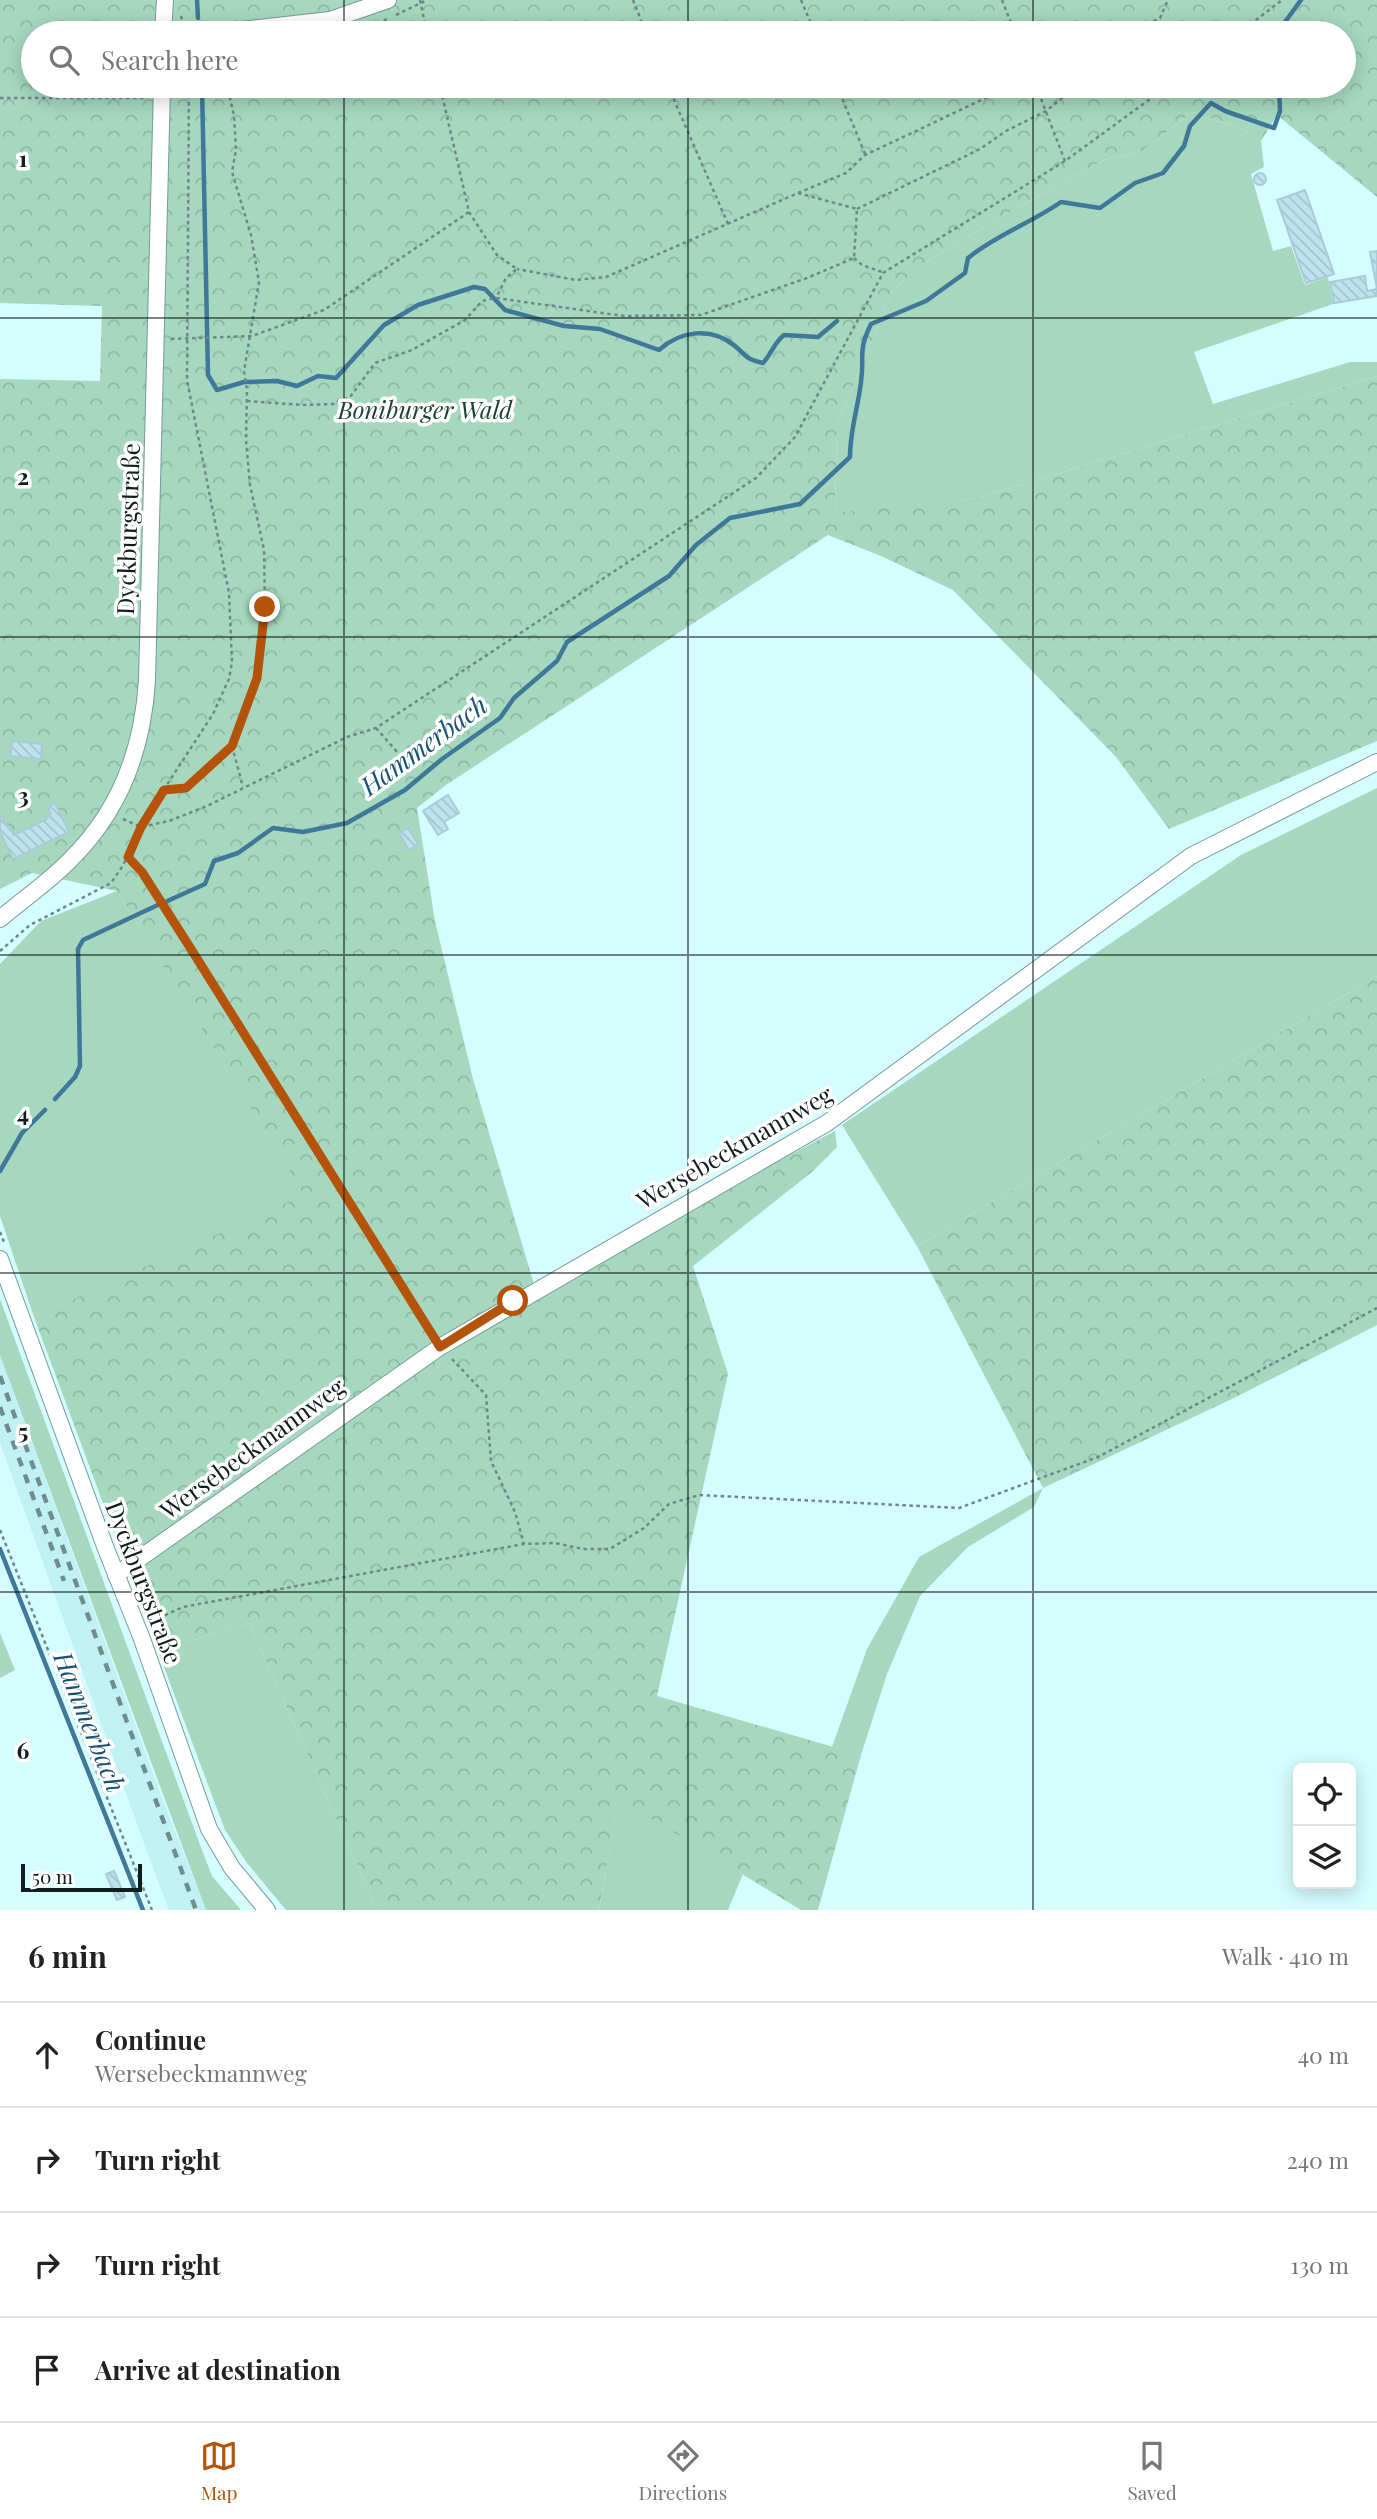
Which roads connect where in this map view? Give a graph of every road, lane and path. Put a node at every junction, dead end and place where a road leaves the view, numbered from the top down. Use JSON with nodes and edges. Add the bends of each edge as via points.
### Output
{"nodes":[{"id":1,"x":164,"y":0,"type":"edge"},
{"id":2,"x":388,"y":0,"type":"edge"},
{"id":3,"x":420,"y":0,"type":"edge"},
{"id":4,"x":633,"y":0,"type":"edge"},
{"id":5,"x":801,"y":0,"type":"edge"},
{"id":6,"x":1002,"y":0,"type":"edge"},
{"id":7,"x":1168,"y":0,"type":"edge"},
{"id":8,"x":1282,"y":0,"type":"edge"},
{"id":9,"x":181,"y":7,"type":"dead end"},
{"id":10,"x":163,"y":21,"type":"edge"},
{"id":11,"x":183,"y":21,"type":"edge"},
{"id":12,"x":321,"y":21,"type":"edge"},
{"id":13,"x":424,"y":21,"type":"edge"},
{"id":14,"x":641,"y":21,"type":"edge"},
{"id":15,"x":810,"y":21,"type":"edge"},
{"id":16,"x":1010,"y":21,"type":"edge"},
{"id":17,"x":1154,"y":21,"type":"edge"},
{"id":18,"x":1255,"y":21,"type":"edge"},
{"id":19,"x":0,"y":98,"type":"edge"},
{"id":20,"x":147,"y":98,"type":"dead end"},
{"id":21,"x":162,"y":98,"type":"edge"},
{"id":22,"x":189,"y":98,"type":"edge"},
{"id":23,"x":230,"y":98,"type":"edge"},
{"id":24,"x":443,"y":98,"type":"edge"},
{"id":25,"x":673,"y":98,"type":"edge"},
{"id":26,"x":842,"y":98,"type":"edge"},
{"id":27,"x":986,"y":98,"type":"edge"},
{"id":28,"x":1041,"y":98,"type":"edge"},
{"id":29,"x":1062,"y":98,"type":"edge"},
{"id":30,"x":1152,"y":98,"type":"edge"},
{"id":31,"x":1046,"y":111,"type":"junction"},
{"id":32,"x":866,"y":155,"type":"junction"},
{"id":33,"x":1065,"y":161,"type":"junction"},
{"id":34,"x":798,"y":193,"type":"junction"},
{"id":35,"x":857,"y":209,"type":"junction"},
{"id":36,"x":469,"y":212,"type":"junction"},
{"id":37,"x":728,"y":224,"type":"junction"},
{"id":38,"x":854,"y":258,"type":"junction"},
{"id":39,"x":517,"y":269,"type":"junction"},
{"id":40,"x":883,"y":273,"type":"junction"},
{"id":41,"x":496,"y":298,"type":"junction"},
{"id":42,"x":251,"y":336,"type":"junction"},
{"id":43,"x":187,"y":340,"type":"junction"},
{"id":44,"x":247,"y":401,"type":"junction"},
{"id":45,"x":376,"y":728,"type":"junction"},
{"id":46,"x":232,"y":746,"type":"junction"},
{"id":47,"x":1377,"y":762,"type":"edge"},
{"id":48,"x":412,"y":769,"type":"dead end"},
{"id":49,"x":243,"y":788,"type":"junction"},
{"id":50,"x":164,"y":790,"type":"junction"},
{"id":51,"x":141,"y":827,"type":"junction"},
{"id":52,"x":128,"y":857,"type":"junction"},
{"id":53,"x":0,"y":919,"type":"edge"},
{"id":54,"x":0,"y":951,"type":"edge"},
{"id":55,"x":0,"y":1259,"type":"edge"},
{"id":56,"x":1377,"y":1308,"type":"edge"},
{"id":57,"x":440,"y":1347,"type":"junction"},
{"id":58,"x":0,"y":1530,"type":"edge"},
{"id":59,"x":524,"y":1544,"type":"junction"},
{"id":60,"x":116,"y":1575,"type":"junction"},
{"id":61,"x":150,"y":1621,"type":"dead end"},
{"id":62,"x":152,"y":1910,"type":"edge"},
{"id":63,"x":267,"y":1910,"type":"edge"}],
"edges":[{"from":1,"to":10,"type":"street"},
{"from":2,"to":12,"type":"street"},
{"from":3,"to":13,"type":"path"},
{"from":4,"to":14,"type":"path"},
{"from":5,"to":15,"type":"path"},
{"from":6,"to":16,"type":"path"},
{"from":7,"to":17,"type":"path","via":[[1160,18]]},
{"from":8,"to":18,"type":"path"},
{"from":9,"to":11,"type":"path"},
{"from":19,"to":20,"type":"path"},
{"from":21,"to":53,"type":"street","name":"Dyckburgstraße","via":[[148,667],[141,734],[120,791],[86,842]]},
{"from":22,"to":43,"type":"path"},
{"from":23,"to":42,"type":"path","via":[[236,150],[232,172],[259,282]]},
{"from":24,"to":36,"type":"path"},
{"from":25,"to":37,"type":"path"},
{"from":26,"to":32,"type":"path"},
{"from":27,"to":32,"type":"path"},
{"from":28,"to":31,"type":"path"},
{"from":29,"to":31,"type":"path"},
{"from":30,"to":33,"type":"path"},
{"from":31,"to":33,"type":"path"},
{"from":31,"to":35,"type":"path"},
{"from":32,"to":34,"type":"path","via":[[845,173]]},
{"from":33,"to":40,"type":"path"},
{"from":34,"to":35,"type":"path"},
{"from":34,"to":37,"type":"path"},
{"from":35,"to":38,"type":"path"},
{"from":36,"to":39,"type":"path","via":[[496,255]]},
{"from":36,"to":42,"type":"path","via":[[324,310]]},
{"from":37,"to":39,"type":"path","via":[[606,276],[576,280]]},
{"from":38,"to":40,"type":"path"},
{"from":38,"to":41,"type":"path","via":[[701,315],[624,316]]},
{"from":39,"to":41,"type":"path","via":[[506,278]]},
{"from":40,"to":45,"type":"path","via":[[794,437],[756,478]]},
{"from":41,"to":44,"type":"path","via":[[482,301],[465,320],[375,363],[350,397],[333,404]]},
{"from":42,"to":43,"type":"path"},
{"from":42,"to":44,"type":"path","via":[[244,371]]},
{"from":43,"to":50,"type":"path","via":[[190,401],[229,593],[233,640],[229,679],[221,697]]},
{"from":44,"to":46,"type":"path","via":[[246,440],[264,550],[265,607],[257,678]]},
{"from":45,"to":48,"type":"path"},
{"from":45,"to":49,"type":"path","via":[[347,737]]},
{"from":46,"to":49,"type":"path"},
{"from":46,"to":50,"type":"path","via":[[186,788]]},
{"from":47,"to":57,"type":"street","name":"Wersebeckmannweg","via":[[1191,856],[827,1124]]},
{"from":49,"to":51,"type":"path","via":[[169,821]]},
{"from":50,"to":51,"type":"path"},
{"from":51,"to":52,"type":"path"},
{"from":52,"to":54,"type":"path","via":[[111,883],[30,925]]},
{"from":52,"to":57,"type":"path","via":[[142,872]]},
{"from":55,"to":60,"type":"street","name":"Dyckburgstraße"},
{"from":56,"to":59,"type":"path","via":[[1098,1457],[959,1508],[699,1494],[668,1504],[644,1528],[610,1549]]},
{"from":57,"to":59,"type":"path","via":[[486,1395],[491,1461]]},
{"from":57,"to":60,"type":"street","name":"Wersebeckmannweg"},
{"from":58,"to":62,"type":"path"},
{"from":59,"to":61,"type":"path","via":[[183,1607]]},
{"from":60,"to":63,"type":"street","name":"Dyckburgstraße","via":[[209,1829],[232,1868]]}]}
